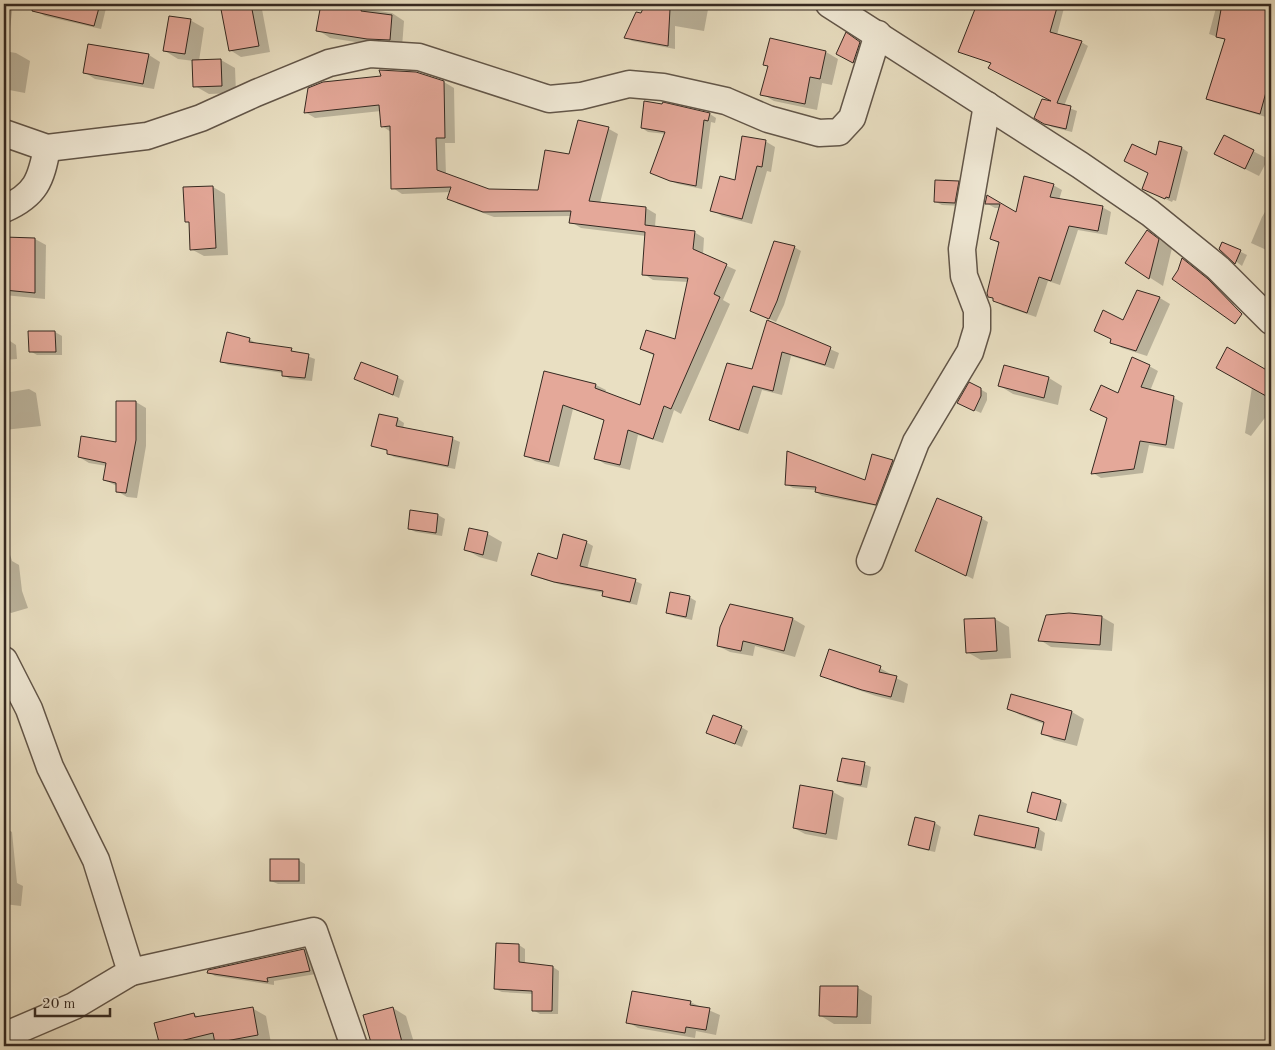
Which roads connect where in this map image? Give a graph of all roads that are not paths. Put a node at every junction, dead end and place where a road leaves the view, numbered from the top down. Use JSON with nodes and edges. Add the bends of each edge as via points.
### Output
{"nodes":[{"id":1,"x":829,"y":4,"type":"edge"},
{"id":2,"x":878,"y":34,"type":"junction"},
{"id":3,"x":987,"y":105,"type":"junction"},
{"id":4,"x":4,"y":133,"type":"edge"},
{"id":5,"x":47,"y":148,"type":"junction"},
{"id":6,"x":4,"y":209,"type":"edge"},
{"id":7,"x":1271,"y":321,"type":"edge"},
{"id":8,"x":870,"y":561,"type":"dead end"},
{"id":9,"x":4,"y":660,"type":"edge"},
{"id":10,"x":131,"y":972,"type":"junction"},
{"id":11,"x":4,"y":1036,"type":"edge"},
{"id":12,"x":354,"y":1046,"type":"edge"}],
"edges":[{"from":1,"to":2,"type":"street"},
{"from":2,"to":3,"type":"street"},
{"from":2,"to":5,"type":"street","via":[[852,118],[839,132],[819,133],[768,119],[726,101],[663,87],[629,84],[581,96],[549,99],[419,56],[370,54],[329,63],[201,118],[147,136]]},
{"from":3,"to":7,"type":"street","via":[[1150,213],[1218,268]]},
{"from":3,"to":8,"type":"street","via":[[962,249],[964,276],[977,310],[977,329],[970,352],[916,442]]},
{"from":4,"to":5,"type":"street"},
{"from":5,"to":6,"type":"street","via":[[42,173],[32,190]]},
{"from":9,"to":10,"type":"street","via":[[29,709],[50,767],[96,860]]},
{"from":10,"to":11,"type":"street","via":[[74,1006]]},
{"from":10,"to":12,"type":"street","via":[[314,932]]}]}
